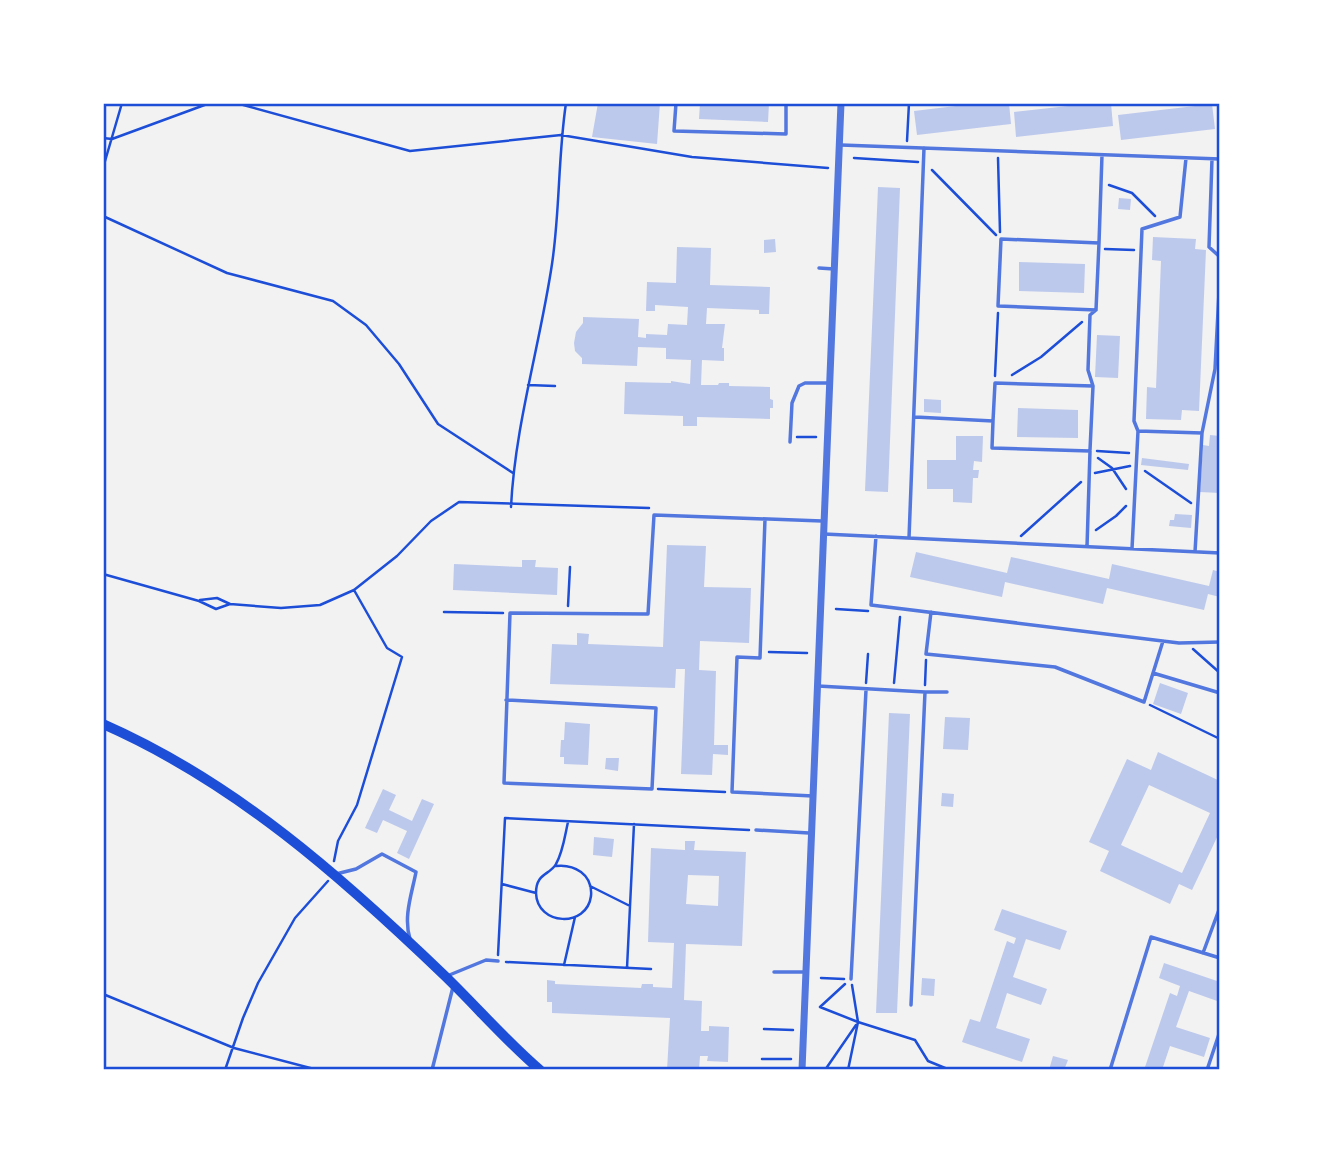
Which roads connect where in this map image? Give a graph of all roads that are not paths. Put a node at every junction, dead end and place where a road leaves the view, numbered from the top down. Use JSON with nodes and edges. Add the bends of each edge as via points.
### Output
{"nodes":[{"id":1,"x":676,"y":103,"type":"edge"},
{"id":2,"x":786,"y":103,"type":"edge"},
{"id":3,"x":841,"y":103,"type":"edge"},
{"id":4,"x":839,"y":145,"type":"junction"},
{"id":5,"x":924,"y":148,"type":"junction"},
{"id":6,"x":1102,"y":155,"type":"junction"},
{"id":7,"x":1186,"y":158,"type":"junction"},
{"id":8,"x":1212,"y":159,"type":"junction"},
{"id":9,"x":1220,"y":159,"type":"edge"},
{"id":10,"x":1099,"y":246,"type":"junction"},
{"id":11,"x":1220,"y":257,"type":"edge"},
{"id":12,"x":819,"y":268,"type":"dead end"},
{"id":13,"x":834,"y":269,"type":"junction"},
{"id":14,"x":1220,"y":273,"type":"edge"},
{"id":15,"x":1096,"y":310,"type":"junction"},
{"id":16,"x":830,"y":383,"type":"junction"},
{"id":17,"x":1093,"y":386,"type":"junction"},
{"id":18,"x":915,"y":417,"type":"junction"},
{"id":19,"x":993,"y":421,"type":"junction"},
{"id":20,"x":1138,"y":431,"type":"junction"},
{"id":21,"x":1202,"y":433,"type":"junction"},
{"id":22,"x":790,"y":439,"type":"road end"},
{"id":23,"x":1090,"y":451,"type":"junction"},
{"id":24,"x":765,"y":519,"type":"junction"},
{"id":25,"x":824,"y":521,"type":"junction"},
{"id":26,"x":824,"y":534,"type":"junction"},
{"id":27,"x":876,"y":536,"type":"junction"},
{"id":28,"x":909,"y":538,"type":"junction"},
{"id":29,"x":1087,"y":547,"type":"junction"},
{"id":30,"x":1132,"y":549,"type":"junction"},
{"id":31,"x":1195,"y":552,"type":"junction"},
{"id":32,"x":1220,"y":553,"type":"edge"},
{"id":33,"x":931,"y":612,"type":"junction"},
{"id":34,"x":1163,"y":641,"type":"junction"},
{"id":35,"x":1220,"y":642,"type":"edge"},
{"id":36,"x":1153,"y":673,"type":"junction"},
{"id":37,"x":818,"y":685,"type":"junction"},
{"id":38,"x":866,"y":690,"type":"junction"},
{"id":39,"x":925,"y":692,"type":"junction"},
{"id":40,"x":947,"y":692,"type":"dead end"},
{"id":41,"x":1220,"y":693,"type":"edge"},
{"id":42,"x":506,"y":700,"type":"junction"},
{"id":43,"x":103,"y":724,"type":"edge"},
{"id":44,"x":814,"y":796,"type":"junction"},
{"id":45,"x":756,"y":830,"type":"road end"},
{"id":46,"x":812,"y":833,"type":"junction"},
{"id":47,"x":335,"y":874,"type":"junction"},
{"id":48,"x":1220,"y":907,"type":"edge"},
{"id":49,"x":412,"y":944,"type":"junction"},
{"id":50,"x":1203,"y":953,"type":"junction"},
{"id":51,"x":1220,"y":958,"type":"edge"},
{"id":52,"x":498,"y":961,"type":"road end"},
{"id":53,"x":774,"y":972,"type":"dead end"},
{"id":54,"x":807,"y":972,"type":"junction"},
{"id":55,"x":851,"y":979,"type":"road end"},
{"id":56,"x":450,"y":981,"type":"junction"},
{"id":57,"x":911,"y":1005,"type":"dead end"},
{"id":58,"x":1220,"y":1031,"type":"edge"},
{"id":59,"x":432,"y":1070,"type":"edge"},
{"id":60,"x":540,"y":1070,"type":"edge"},
{"id":61,"x":802,"y":1070,"type":"edge"},
{"id":62,"x":1110,"y":1070,"type":"edge"},
{"id":63,"x":1207,"y":1070,"type":"edge"}],
"edges":[{"from":1,"to":2,"type":"lane","via":[[674,131],[786,134]]},
{"from":3,"to":4,"type":"street"},
{"from":4,"to":5,"type":"lane"},
{"from":4,"to":13,"type":"street"},
{"from":5,"to":6,"type":"lane"},
{"from":5,"to":18,"type":"lane"},
{"from":6,"to":7,"type":"lane"},
{"from":6,"to":10,"type":"lane"},
{"from":7,"to":8,"type":"lane"},
{"from":7,"to":20,"type":"lane","via":[[1180,217],[1142,229]]},
{"from":8,"to":9,"type":"lane"},
{"from":8,"to":11,"type":"lane","via":[[1209,247]]},
{"from":10,"to":15,"type":"lane"},
{"from":10,"to":15,"type":"lane","via":[[1000,239],[998,306]]},
{"from":12,"to":13,"type":"lane"},
{"from":13,"to":16,"type":"street"},
{"from":14,"to":21,"type":"lane","via":[[1214,377]]},
{"from":15,"to":17,"type":"lane","via":[[1090,316],[1088,370]]},
{"from":16,"to":22,"type":"lane","via":[[799,386],[792,403]]},
{"from":16,"to":25,"type":"street"},
{"from":17,"to":19,"type":"lane","via":[[997,383]]},
{"from":17,"to":23,"type":"lane"},
{"from":18,"to":19,"type":"lane"},
{"from":18,"to":28,"type":"lane"},
{"from":19,"to":23,"type":"lane","via":[[992,448]]},
{"from":20,"to":21,"type":"lane"},
{"from":20,"to":30,"type":"lane"},
{"from":21,"to":31,"type":"lane"},
{"from":23,"to":29,"type":"lane"},
{"from":24,"to":25,"type":"lane"},
{"from":24,"to":42,"type":"lane","via":[[654,515],[648,614],[510,613]]},
{"from":24,"to":44,"type":"lane","via":[[760,658],[737,657],[732,793]]},
{"from":25,"to":26,"type":"street"},
{"from":26,"to":27,"type":"lane"},
{"from":26,"to":37,"type":"street"},
{"from":27,"to":28,"type":"lane"},
{"from":27,"to":33,"type":"lane","via":[[871,605]]},
{"from":28,"to":29,"type":"lane"},
{"from":29,"to":30,"type":"lane"},
{"from":30,"to":31,"type":"lane"},
{"from":31,"to":32,"type":"lane"},
{"from":33,"to":34,"type":"lane"},
{"from":33,"to":36,"type":"lane","via":[[926,654],[1055,667],[1143,702]]},
{"from":34,"to":35,"type":"lane"},
{"from":34,"to":36,"type":"lane"},
{"from":36,"to":41,"type":"lane"},
{"from":37,"to":38,"type":"lane"},
{"from":37,"to":44,"type":"street"},
{"from":38,"to":39,"type":"lane"},
{"from":38,"to":55,"type":"lane"},
{"from":39,"to":40,"type":"lane"},
{"from":39,"to":57,"type":"lane"},
{"from":42,"to":42,"type":"lane","via":[[504,782],[652,789],[656,708]]},
{"from":43,"to":47,"type":"main road","via":[[201,774]]},
{"from":44,"to":46,"type":"street"},
{"from":45,"to":46,"type":"lane"},
{"from":46,"to":54,"type":"street"},
{"from":47,"to":49,"type":"main road"},
{"from":47,"to":49,"type":"lane","via":[[356,869],[382,854],[416,872],[407,930]]},
{"from":48,"to":50,"type":"lane"},
{"from":49,"to":56,"type":"main road"},
{"from":50,"to":51,"type":"lane"},
{"from":50,"to":62,"type":"lane","via":[[1151,937]]},
{"from":52,"to":56,"type":"lane","via":[[486,960],[450,973]]},
{"from":53,"to":54,"type":"lane"},
{"from":54,"to":61,"type":"street"},
{"from":56,"to":59,"type":"lane"},
{"from":56,"to":60,"type":"main road"},
{"from":58,"to":63,"type":"lane"}]}
